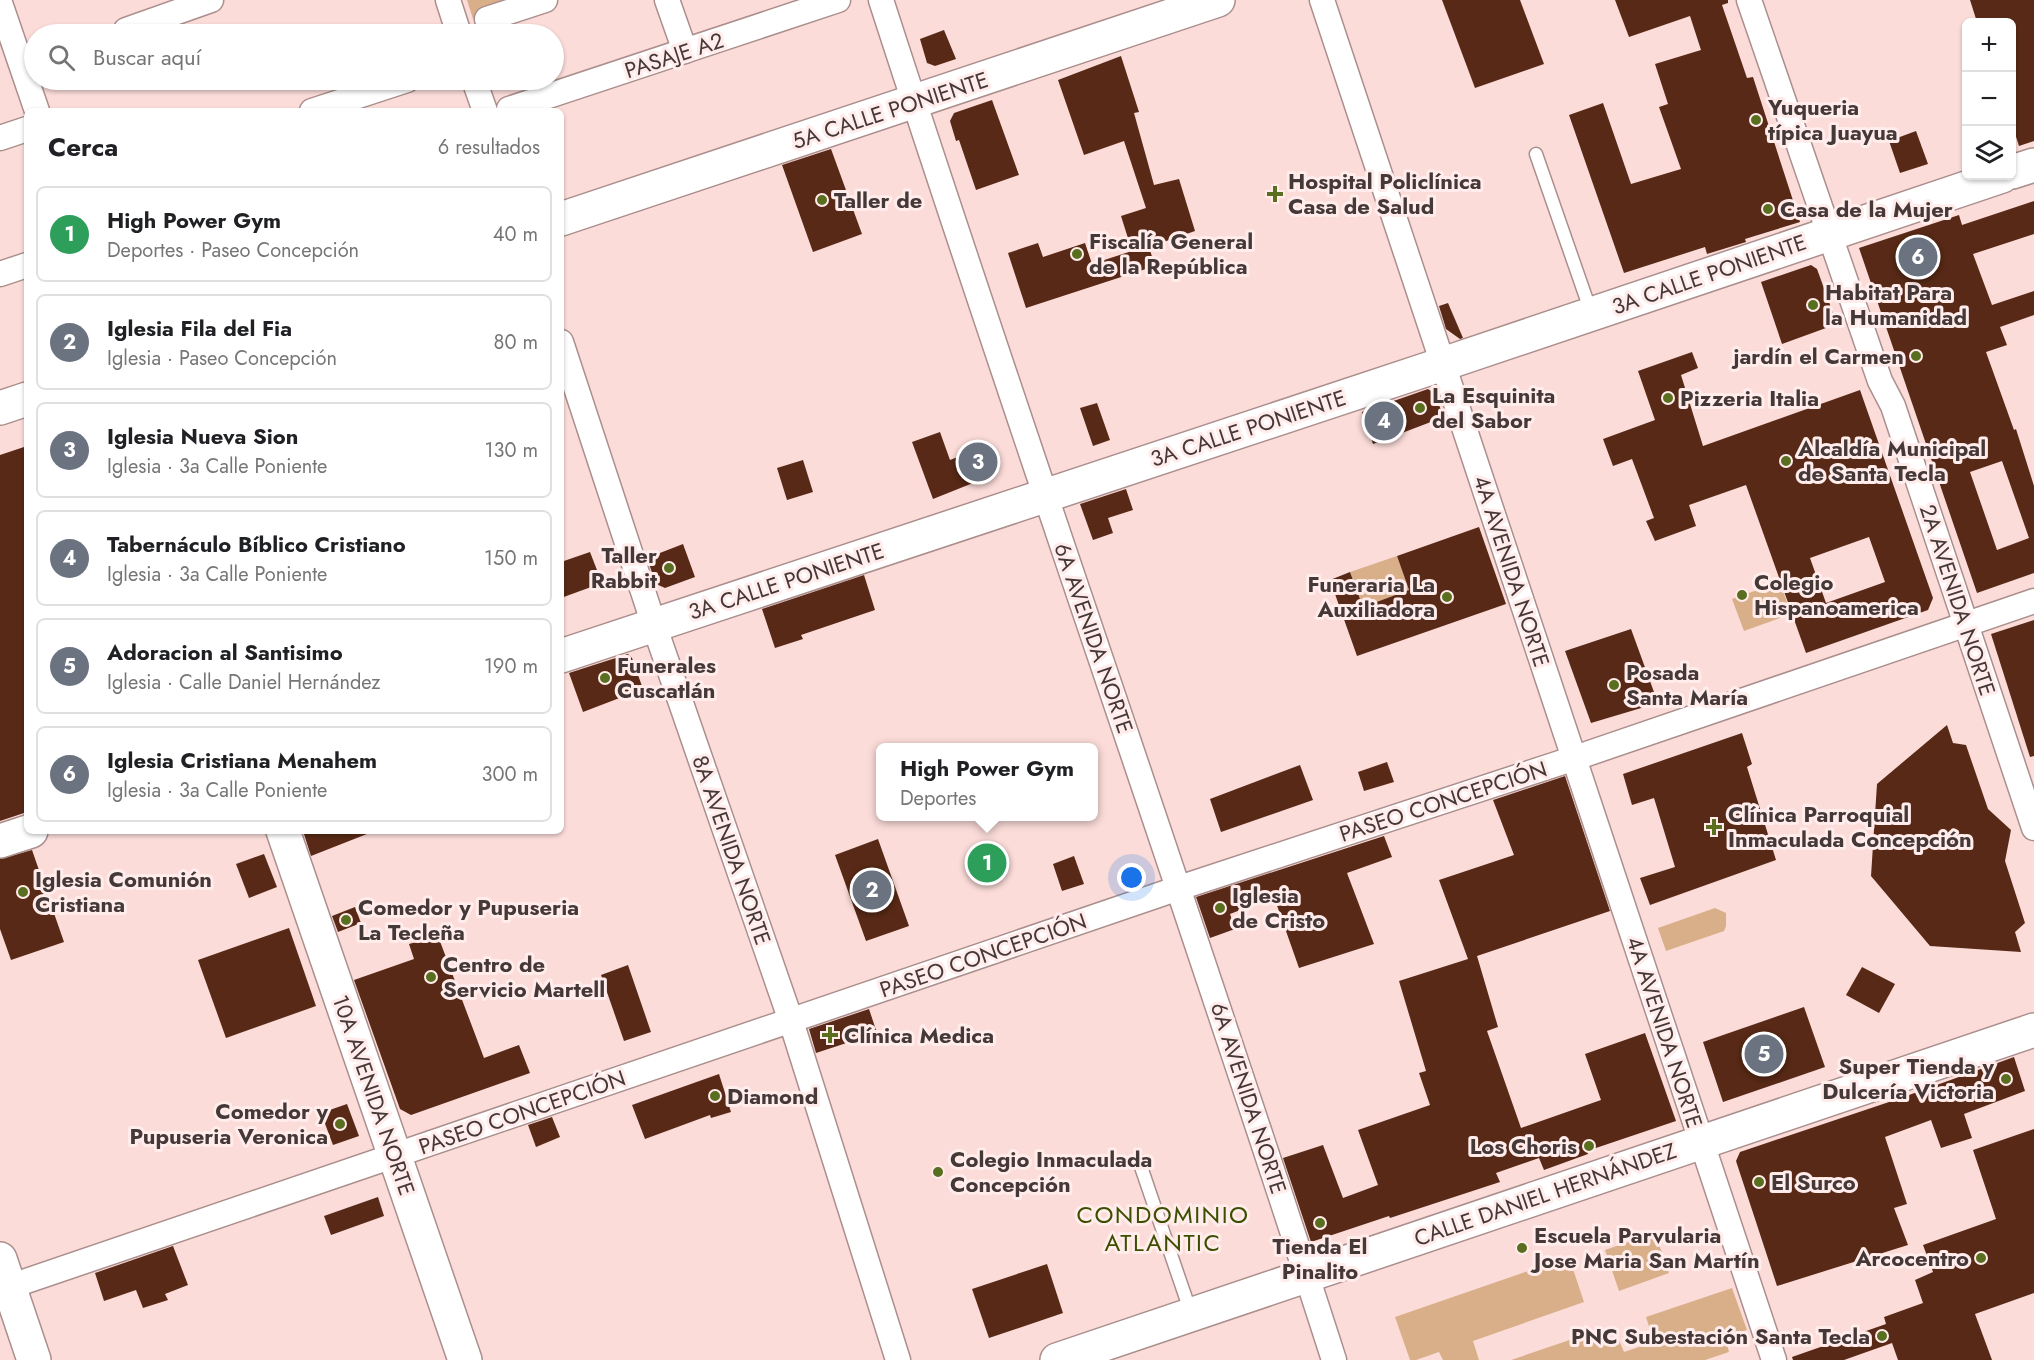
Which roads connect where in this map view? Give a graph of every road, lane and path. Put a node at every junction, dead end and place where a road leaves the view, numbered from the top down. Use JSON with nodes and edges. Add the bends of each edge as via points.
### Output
{"nodes":[{"id":1,"x":211,"y":0,"type":"edge"},
{"id":2,"x":448,"y":0,"type":"edge"},
{"id":3,"x":544,"y":0,"type":"edge"},
{"id":4,"x":667,"y":0,"type":"edge"},
{"id":5,"x":838,"y":0,"type":"edge"},
{"id":6,"x":881,"y":0,"type":"edge"},
{"id":7,"x":1218,"y":0,"type":"edge"},
{"id":8,"x":1322,"y":0,"type":"edge"},
{"id":9,"x":1749,"y":0,"type":"edge"},
{"id":10,"x":0,"y":3,"type":"edge"},
{"id":11,"x":487,"y":19,"type":"dead end"},
{"id":12,"x":143,"y":24,"type":"edge"},
{"id":13,"x":456,"y":24,"type":"edge"},
{"id":14,"x":685,"y":51,"type":"junction"},
{"id":15,"x":24,"y":73,"type":"edge"},
{"id":16,"x":30,"y":90,"type":"edge"},
{"id":17,"x":376,"y":90,"type":"edge"},
{"id":18,"x":477,"y":90,"type":"edge"},
{"id":19,"x":914,"y":102,"type":"junction"},
{"id":20,"x":36,"y":108,"type":"edge"},
{"id":21,"x":321,"y":108,"type":"edge"},
{"id":22,"x":483,"y":108,"type":"edge"},
{"id":23,"x":512,"y":108,"type":"edge"},
{"id":24,"x":24,"y":130,"type":"edge"},
{"id":25,"x":0,"y":138,"type":"edge"},
{"id":26,"x":1536,"y":154,"type":"dead end"},
{"id":27,"x":2034,"y":165,"type":"edge"},
{"id":28,"x":2016,"y":171,"type":"edge"},
{"id":29,"x":1990,"y":180,"type":"edge"},
{"id":30,"x":564,"y":218,"type":"edge"},
{"id":31,"x":1828,"y":234,"type":"junction"},
{"id":32,"x":24,"y":266,"type":"edge"},
{"id":33,"x":0,"y":274,"type":"edge"},
{"id":34,"x":1591,"y":314,"type":"junction"},
{"id":35,"x":564,"y":351,"type":"edge"},
{"id":36,"x":1443,"y":364,"type":"junction"},
{"id":37,"x":24,"y":400,"type":"edge"},
{"id":38,"x":0,"y":408,"type":"edge"},
{"id":39,"x":1045,"y":494,"type":"junction"},
{"id":40,"x":2034,"y":601,"type":"edge"},
{"id":41,"x":1966,"y":624,"type":"junction"},
{"id":42,"x":654,"y":625,"type":"junction"},
{"id":43,"x":564,"y":655,"type":"edge"},
{"id":44,"x":1575,"y":758,"type":"junction"},
{"id":45,"x":2034,"y":828,"type":"edge"},
{"id":46,"x":24,"y":833,"type":"edge"},
{"id":47,"x":284,"y":834,"type":"edge"},
{"id":48,"x":0,"y":841,"type":"edge"},
{"id":49,"x":1179,"y":888,"type":"junction"},
{"id":50,"x":791,"y":1021,"type":"junction"},
{"id":51,"x":2034,"y":1030,"type":"edge"},
{"id":52,"x":1701,"y":1142,"type":"junction"},
{"id":53,"x":395,"y":1156,"type":"junction"},
{"id":54,"x":1139,"y":1161,"type":"dead end"},
{"id":55,"x":1307,"y":1275,"type":"junction"},
{"id":56,"x":3,"y":1278,"type":"edge"},
{"id":57,"x":1192,"y":1314,"type":"junction"},
{"id":58,"x":34,"y":1360,"type":"edge"},
{"id":59,"x":465,"y":1360,"type":"edge"},
{"id":60,"x":898,"y":1360,"type":"edge"},
{"id":61,"x":1057,"y":1360,"type":"edge"},
{"id":62,"x":1334,"y":1360,"type":"edge"},
{"id":63,"x":1774,"y":1360,"type":"edge"}],
"edges":[{"from":1,"to":12,"type":"street"},
{"from":2,"to":13,"type":"street"},
{"from":3,"to":11,"type":"street"},
{"from":4,"to":14,"type":"street"},
{"from":5,"to":14,"type":"street","name":"PASAJE A2"},
{"from":6,"to":19,"type":"street","name":"6A AVENIDA NORTE"},
{"from":7,"to":19,"type":"street","name":"5A CALLE PONIENTE"},
{"from":8,"to":36,"type":"street","name":"4A AVENIDA NORTE"},
{"from":9,"to":31,"type":"street","name":"2A AVENIDA NORTE"},
{"from":10,"to":15,"type":"street"},
{"from":14,"to":23,"type":"street","name":"PASAJE A2"},
{"from":16,"to":20,"type":"street"},
{"from":17,"to":21,"type":"street"},
{"from":18,"to":22,"type":"street"},
{"from":19,"to":30,"type":"street","name":"5A CALLE PONIENTE"},
{"from":19,"to":39,"type":"street","name":"6A AVENIDA NORTE"},
{"from":24,"to":25,"type":"street"},
{"from":26,"to":34,"type":"lane"},
{"from":27,"to":28,"type":"street"},
{"from":29,"to":31,"type":"street","name":"3A CALLE PONIENTE"},
{"from":31,"to":34,"type":"street","name":"3A CALLE PONIENTE"},
{"from":31,"to":41,"type":"street","name":"2A AVENIDA NORTE","via":[[1880,381],[1893,406]]},
{"from":32,"to":33,"type":"street"},
{"from":34,"to":36,"type":"street","name":"3A CALLE PONIENTE"},
{"from":35,"to":42,"type":"street","name":"8A AVENIDA NORTE"},
{"from":36,"to":39,"type":"street","name":"3A CALLE PONIENTE"},
{"from":36,"to":44,"type":"street","name":"4A AVENIDA NORTE"},
{"from":37,"to":38,"type":"street"},
{"from":39,"to":42,"type":"street","name":"3A CALLE PONIENTE"},
{"from":39,"to":49,"type":"street","name":"6A AVENIDA NORTE"},
{"from":40,"to":41,"type":"street","name":"PASEO CONCEPCIÓN"},
{"from":41,"to":44,"type":"street","name":"PASEO CONCEPCIÓN"},
{"from":41,"to":45,"type":"street","name":"2A AVENIDA NORTE"},
{"from":42,"to":43,"type":"street","name":"3A CALLE PONIENTE"},
{"from":42,"to":50,"type":"street","name":"8A AVENIDA NORTE"},
{"from":44,"to":49,"type":"street","name":"PASEO CONCEPCIÓN"},
{"from":44,"to":52,"type":"street","name":"4A AVENIDA NORTE"},
{"from":46,"to":48,"type":"street"},
{"from":47,"to":53,"type":"street","name":"10A AVENIDA NORTE"},
{"from":49,"to":50,"type":"street","name":"PASEO CONCEPCIÓN"},
{"from":49,"to":55,"type":"street","name":"6A AVENIDA NORTE"},
{"from":50,"to":53,"type":"street","name":"PASEO CONCEPCIÓN"},
{"from":50,"to":60,"type":"street","name":"8A AVENIDA NORTE"},
{"from":51,"to":52,"type":"street","name":"CALLE DANIEL HERNÁNDEZ"},
{"from":52,"to":55,"type":"street","name":"CALLE DANIEL HERNÁNDEZ"},
{"from":52,"to":63,"type":"street","name":"4A AVENIDA NORTE"},
{"from":53,"to":56,"type":"street","name":"PASEO CONCEPCIÓN"},
{"from":53,"to":59,"type":"street","name":"10A AVENIDA NORTE"},
{"from":54,"to":57,"type":"lane"},
{"from":55,"to":57,"type":"street","name":"CALLE DANIEL HERNÁNDEZ"},
{"from":55,"to":62,"type":"street","name":"6A AVENIDA NORTE"},
{"from":56,"to":58,"type":"street"},
{"from":57,"to":61,"type":"street","name":"CALLE DANIEL HERNÁNDEZ"}]}
